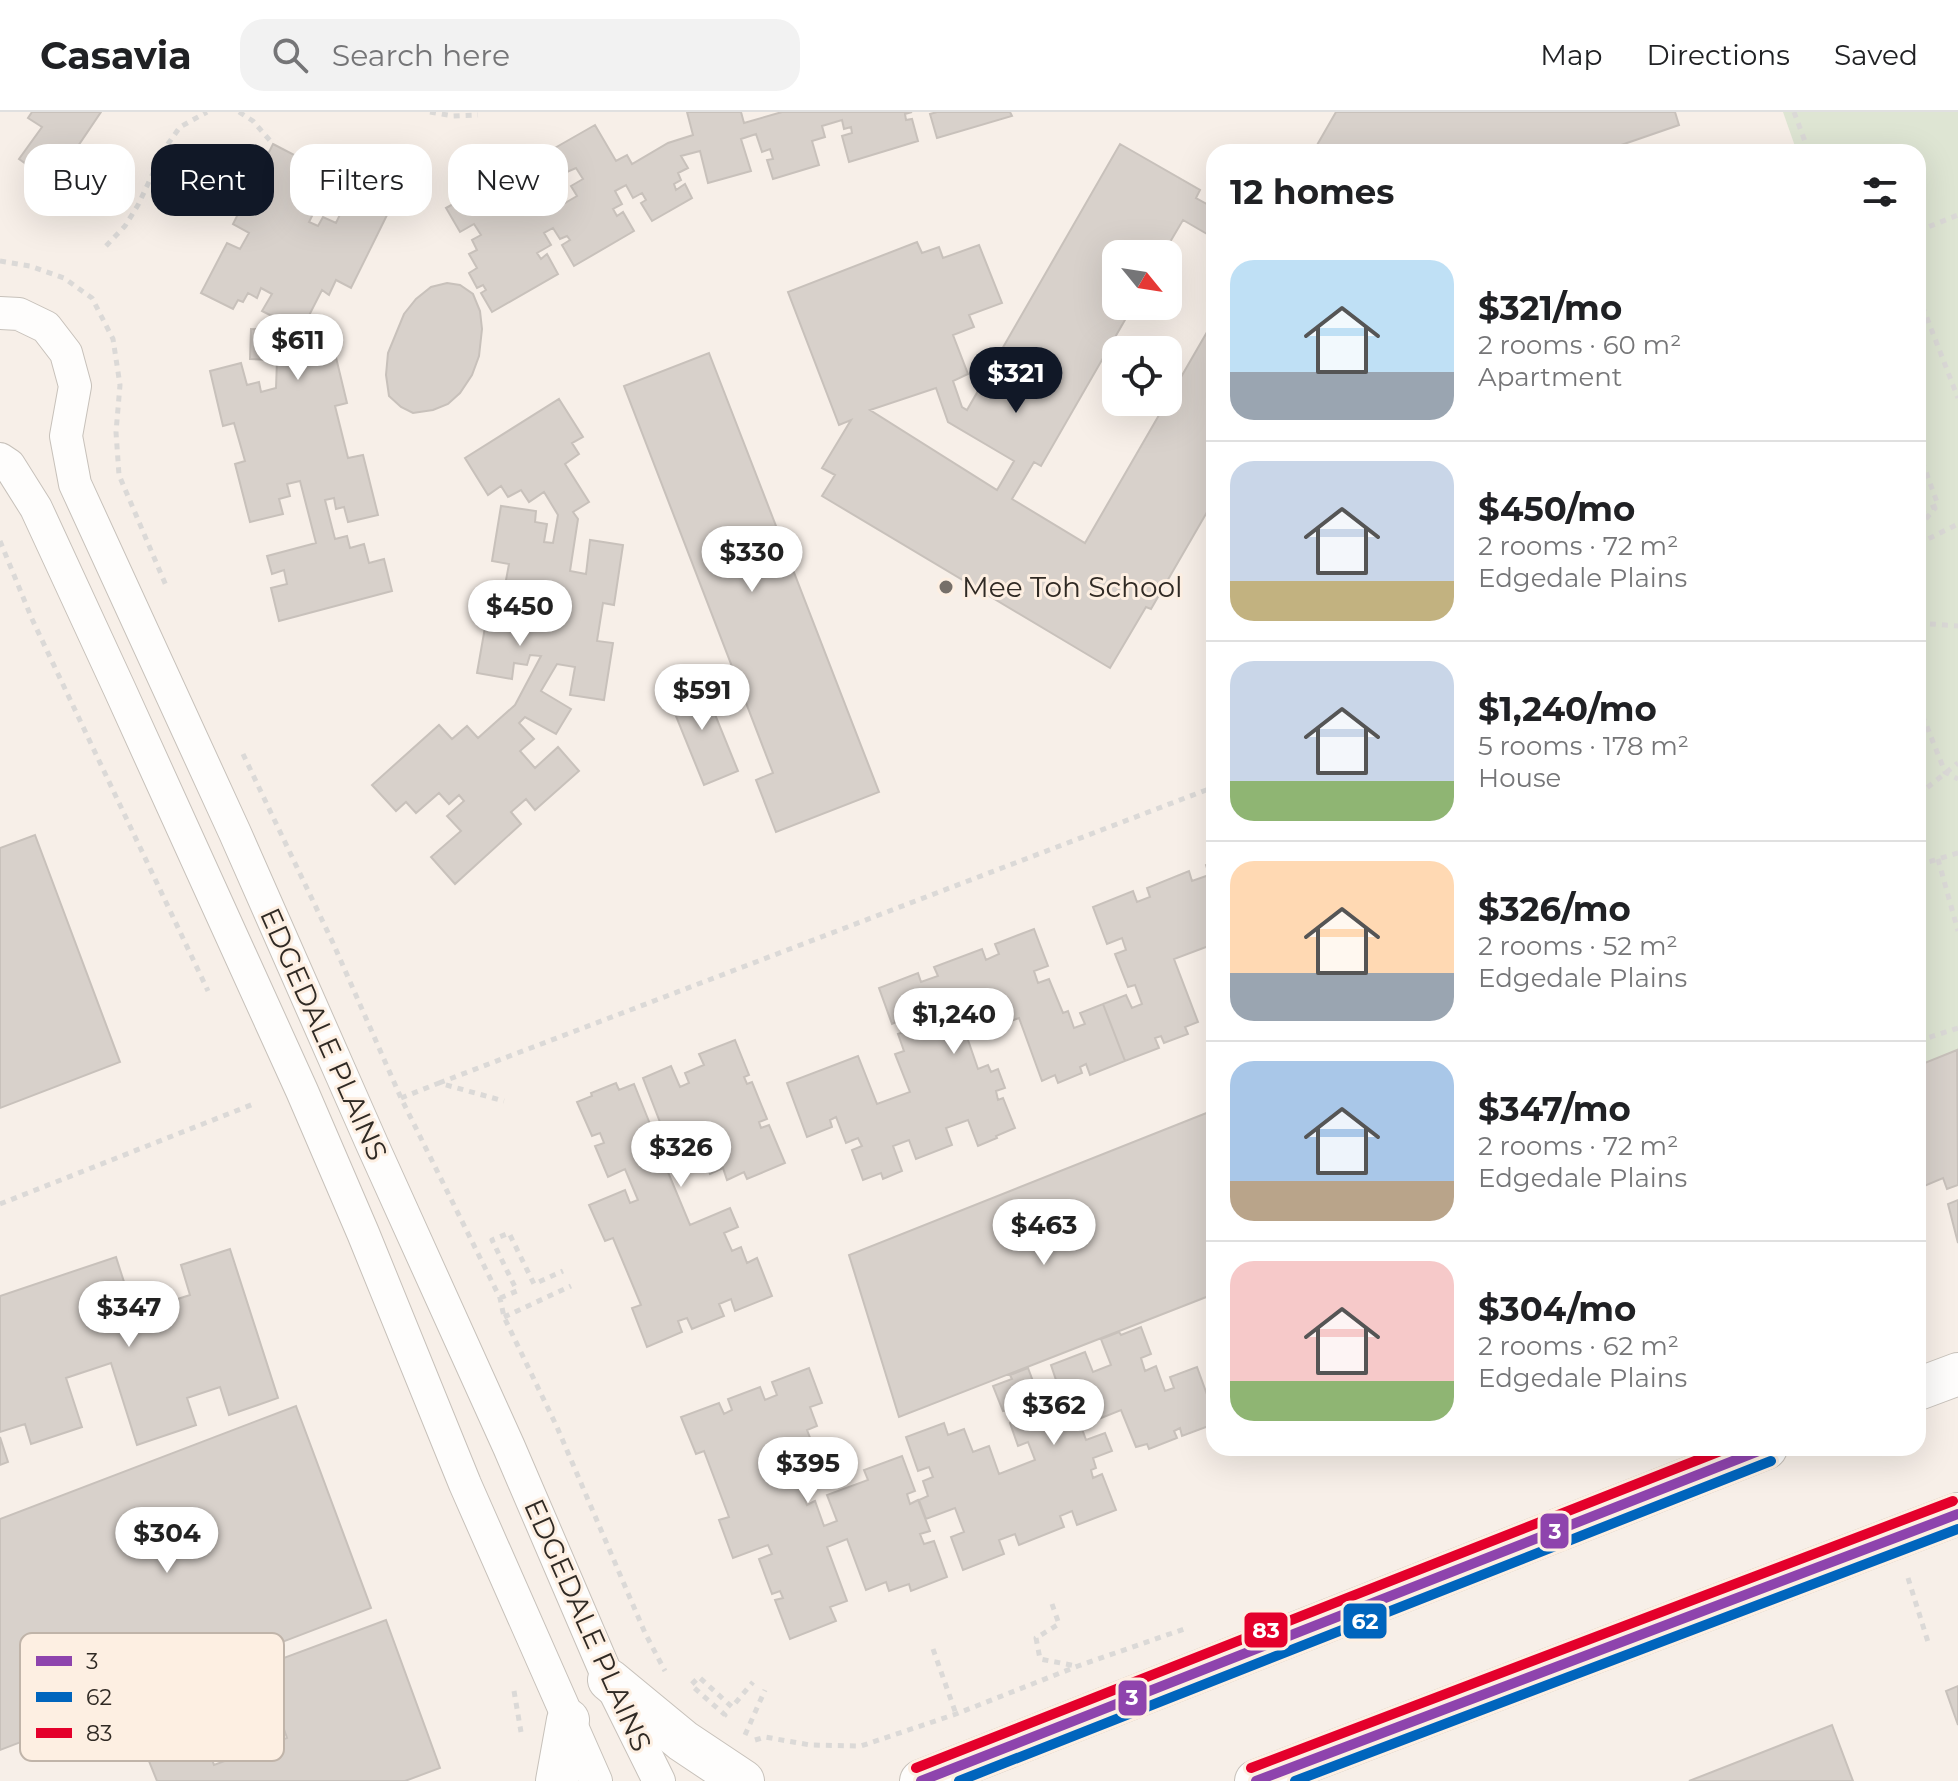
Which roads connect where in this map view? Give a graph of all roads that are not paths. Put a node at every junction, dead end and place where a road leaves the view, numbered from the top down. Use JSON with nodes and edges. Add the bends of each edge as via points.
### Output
{"nodes":[{"id":1,"x":0,"y":313,"type":"edge"},
{"id":2,"x":0,"y":459,"type":"edge"},
{"id":3,"x":1958,"y":1374,"type":"edge"},
{"id":4,"x":1926,"y":1386,"type":"edge"},
{"id":5,"x":1746,"y":1456,"type":"edge"},
{"id":6,"x":1958,"y":1514,"type":"edge"},
{"id":7,"x":609,"y":1680,"type":"junction"},
{"id":8,"x":568,"y":1720,"type":"junction"},
{"id":9,"x":557,"y":1781,"type":"edge"},
{"id":10,"x":596,"y":1781,"type":"edge"},
{"id":11,"x":659,"y":1781,"type":"edge"},
{"id":12,"x":743,"y":1781,"type":"edge"},
{"id":13,"x":921,"y":1781,"type":"edge"},
{"id":14,"x":1256,"y":1781,"type":"edge"}],
"edges":[{"from":1,"to":7,"type":"street","name":"EDGEDALE PLAINS","via":[[19,314],[46,327],[66,353],[75,386],[66,436],[75,484],[503,1432]]},
{"from":2,"to":8,"type":"street","name":"EDGEDALE PLAINS","via":[[36,508],[302,1091]]},
{"from":3,"to":4,"type":"street"},
{"from":5,"to":13,"type":"street"},
{"from":6,"to":14,"type":"street"},
{"from":7,"to":11,"type":"street","name":"EDGEDALE PLAINS"},
{"from":7,"to":12,"type":"street","via":[[683,1741]]},
{"from":8,"to":9,"type":"street"},
{"from":8,"to":10,"type":"street","name":"EDGEDALE PLAINS"}]}
